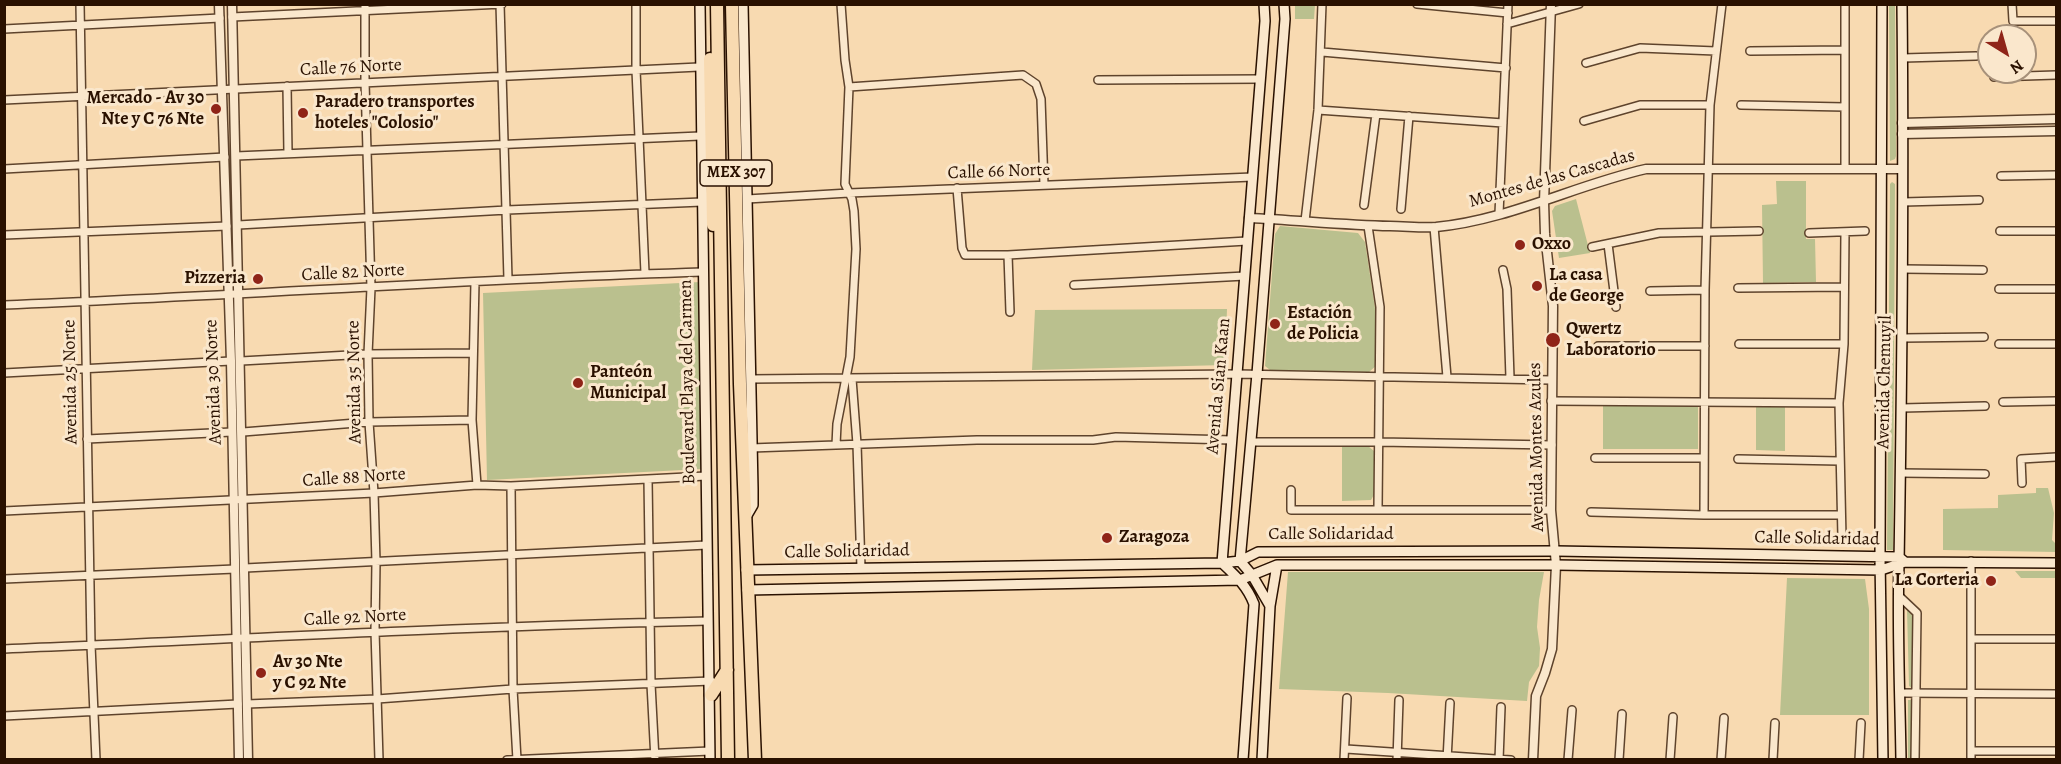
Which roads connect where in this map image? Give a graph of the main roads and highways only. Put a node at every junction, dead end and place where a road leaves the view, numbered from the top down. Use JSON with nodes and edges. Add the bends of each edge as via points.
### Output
{"nodes":[{"id":1,"x":700,"y":4,"type":"edge"},
{"id":2,"x":710,"y":4,"type":"edge"},
{"id":3,"x":717,"y":4,"type":"edge"},
{"id":4,"x":732,"y":4,"type":"edge"},
{"id":5,"x":742,"y":4,"type":"edge"},
{"id":6,"x":1264,"y":4,"type":"edge"},
{"id":7,"x":1284,"y":4,"type":"edge"},
{"id":8,"x":1882,"y":4,"type":"edge"},
{"id":9,"x":1902,"y":4,"type":"edge"},
{"id":10,"x":726,"y":516,"type":"junction"},
{"id":11,"x":745,"y":519,"type":"junction"},
{"id":12,"x":1880,"y":557,"type":"junction"},
{"id":13,"x":1240,"y":561,"type":"junction"},
{"id":14,"x":1901,"y":561,"type":"junction"},
{"id":15,"x":1222,"y":563,"type":"junction"},
{"id":16,"x":2056,"y":563,"type":"edge"},
{"id":17,"x":1277,"y":565,"type":"junction"},
{"id":18,"x":837,"y":568,"type":"junction"},
{"id":19,"x":861,"y":568,"type":"junction"},
{"id":20,"x":746,"y":570,"type":"junction"},
{"id":21,"x":1881,"y":570,"type":"junction"},
{"id":22,"x":1252,"y":575,"type":"junction"},
{"id":23,"x":1240,"y":580,"type":"junction"},
{"id":24,"x":837,"y":588,"type":"junction"},
{"id":25,"x":860,"y":588,"type":"junction"},
{"id":26,"x":747,"y":590,"type":"junction"},
{"id":27,"x":1270,"y":606,"type":"junction"},
{"id":28,"x":728,"y":669,"type":"junction"},
{"id":29,"x":711,"y":695,"type":"junction"},
{"id":30,"x":710,"y":755,"type":"edge"},
{"id":31,"x":728,"y":759,"type":"edge"},
{"id":32,"x":755,"y":759,"type":"edge"},
{"id":33,"x":1243,"y":759,"type":"edge"},
{"id":34,"x":1262,"y":759,"type":"edge"},
{"id":35,"x":1883,"y":759,"type":"edge"},
{"id":36,"x":1901,"y":759,"type":"edge"}],
"edges":[{"from":1,"to":29,"type":"main road","name":"Boulevard Playa del Carmen"},
{"from":2,"to":10,"type":"highway","via":[[720,502]]},
{"from":3,"to":10,"type":"highway","number":"MEX 307"},
{"from":4,"to":11,"type":"highway","number":"MEX 307"},
{"from":5,"to":11,"type":"main road","via":[[753,504]]},
{"from":6,"to":15,"type":"main road","name":"Avenida Sian Kaan"},
{"from":7,"to":13,"type":"main road","name":"Avenida Sian Kaan"},
{"from":8,"to":12,"type":"main road","name":"Avenida Chemuyil"},
{"from":9,"to":14,"type":"main road","name":"Avenida Chemuyil"},
{"from":10,"to":28,"type":"highway","number":"MEX 307"},
{"from":11,"to":20,"type":"highway","number":"MEX 307"},
{"from":12,"to":13,"type":"main road","name":"Calle Solidaridad","via":[[1556,551],[1258,552]]},
{"from":12,"to":14,"type":"main road","name":"Calle Solidaridad"},
{"from":12,"to":21,"type":"main road","name":"Avenida Chemuyil"},
{"from":13,"to":15,"type":"main road","name":"Calle Solidaridad"},
{"from":13,"to":22,"type":"main road"},
{"from":14,"to":16,"type":"main road"},
{"from":14,"to":21,"type":"main road","name":"Calle Solidaridad"},
{"from":14,"to":36,"type":"main road","name":"Avenida Chemuyil"},
{"from":15,"to":19,"type":"main road","name":"Calle Solidaridad"},
{"from":15,"to":23,"type":"main road"},
{"from":17,"to":21,"type":"main road","name":"Calle Solidaridad"},
{"from":17,"to":22,"type":"main road","name":"Calle Solidaridad"},
{"from":17,"to":27,"type":"main road"},
{"from":18,"to":19,"type":"main road","name":"Calle Solidaridad"},
{"from":18,"to":20,"type":"main road","name":"Calle Solidaridad"},
{"from":18,"to":24,"type":"main road"},
{"from":19,"to":25,"type":"main road"},
{"from":20,"to":26,"type":"highway","number":"MEX 307"},
{"from":21,"to":35,"type":"main road","name":"Avenida Chemuyil"},
{"from":22,"to":23,"type":"main road","name":"Calle Solidaridad"},
{"from":22,"to":27,"type":"main road"},
{"from":23,"to":25,"type":"main road","name":"Calle Solidaridad"},
{"from":23,"to":33,"type":"main road","via":[[1254,604]]},
{"from":24,"to":25,"type":"main road","name":"Calle Solidaridad"},
{"from":24,"to":26,"type":"main road","name":"Calle Solidaridad"},
{"from":26,"to":32,"type":"highway","number":"MEX 307"},
{"from":27,"to":34,"type":"main road"},
{"from":28,"to":29,"type":"highway"},
{"from":28,"to":31,"type":"highway","number":"MEX 307"},
{"from":29,"to":30,"type":"main road","name":"Boulevard Playa del Carmen"}]}
